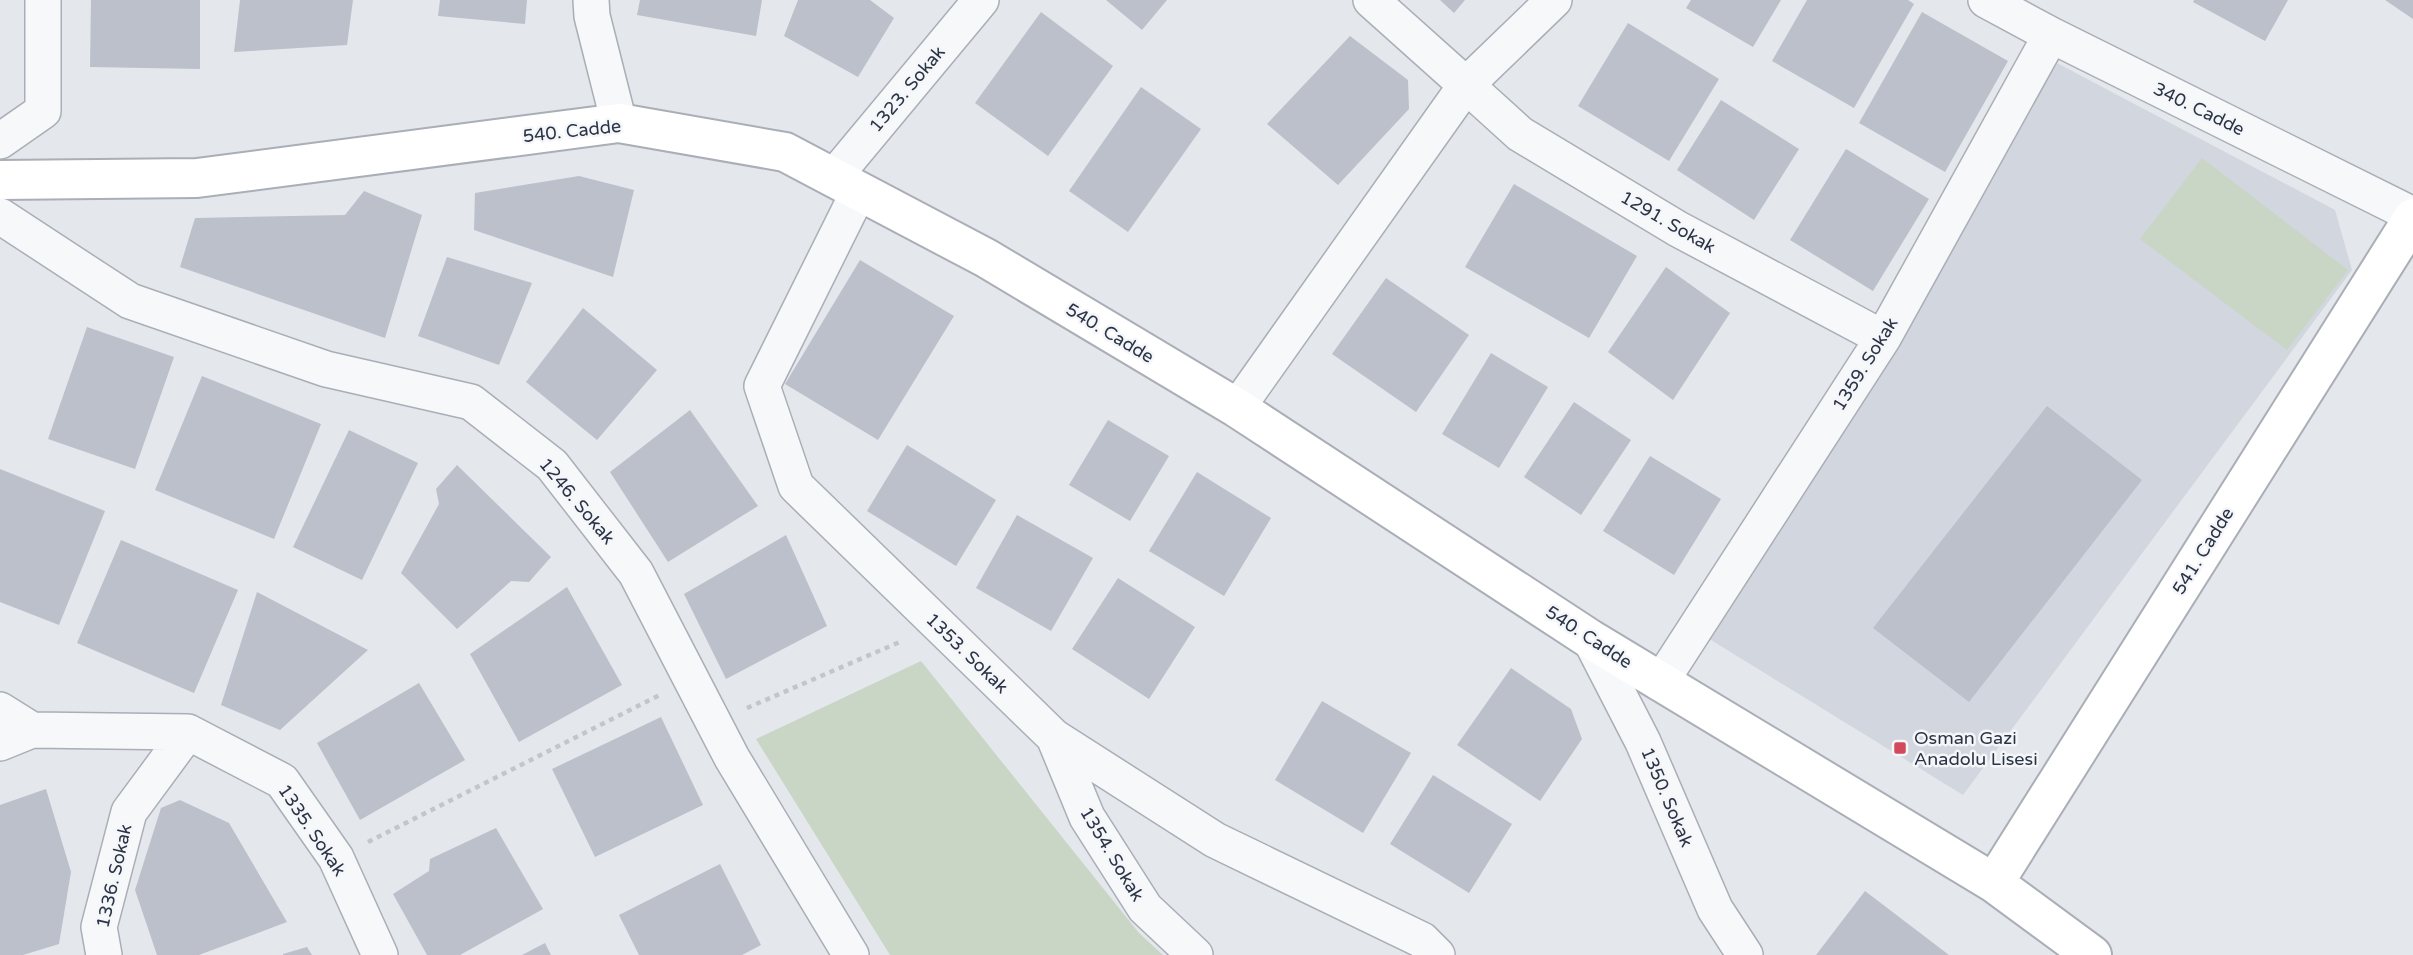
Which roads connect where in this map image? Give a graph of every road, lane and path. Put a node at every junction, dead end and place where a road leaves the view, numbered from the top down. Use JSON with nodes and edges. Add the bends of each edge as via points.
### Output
{"nodes":[{"id":1,"x":43,"y":0,"type":"edge"},
{"id":2,"x":591,"y":0,"type":"edge"},
{"id":3,"x":981,"y":0,"type":"edge"},
{"id":4,"x":1371,"y":0,"type":"edge"},
{"id":5,"x":1554,"y":0,"type":"edge"},
{"id":6,"x":1986,"y":0,"type":"edge"},
{"id":7,"x":2036,"y":19,"type":"edge"},
{"id":8,"x":1466,"y":85,"type":"junction"},
{"id":9,"x":619,"y":123,"type":"junction"},
{"id":10,"x":0,"y":141,"type":"edge"},
{"id":11,"x":0,"y":180,"type":"edge"},
{"id":12,"x":846,"y":185,"type":"junction"},
{"id":13,"x":0,"y":216,"type":"edge"},
{"id":14,"x":2413,"y":217,"type":"edge"},
{"id":15,"x":1883,"y":338,"type":"junction"},
{"id":16,"x":1237,"y":408,"type":"junction"},
{"id":17,"x":939,"y":625,"type":"junction"},
{"id":18,"x":1590,"y":639,"type":"junction"},
{"id":19,"x":692,"y":679,"type":"junction"},
{"id":20,"x":1660,"y":683,"type":"junction"},
{"id":21,"x":0,"y":710,"type":"edge"},
{"id":22,"x":714,"y":722,"type":"junction"},
{"id":23,"x":32,"y":730,"type":"junction"},
{"id":24,"x":188,"y":732,"type":"junction"},
{"id":25,"x":1054,"y":737,"type":"junction"},
{"id":26,"x":0,"y":743,"type":"edge"},
{"id":27,"x":336,"y":858,"type":"junction"},
{"id":28,"x":1993,"y":883,"type":"junction"},
{"id":29,"x":104,"y":955,"type":"edge"},
{"id":30,"x":380,"y":955,"type":"edge"},
{"id":31,"x":850,"y":955,"type":"edge"},
{"id":32,"x":1195,"y":955,"type":"edge"},
{"id":33,"x":1437,"y":955,"type":"edge"},
{"id":34,"x":1745,"y":955,"type":"edge"},
{"id":35,"x":2092,"y":955,"type":"edge"}],
"edges":[{"from":1,"to":10,"type":"street","via":[[43,111]]},
{"from":2,"to":9,"type":"street"},
{"from":3,"to":12,"type":"street","name":"1323. Sokak"},
{"from":4,"to":8,"type":"street","name":"1291. Sokak"},
{"from":5,"to":8,"type":"street"},
{"from":6,"to":7,"type":"street","name":"340. Cadde"},
{"from":7,"to":14,"type":"street","name":"340. Cadde"},
{"from":7,"to":15,"type":"street","name":"1359. Sokak"},
{"from":8,"to":15,"type":"street","name":"1291. Sokak","via":[[1520,134],[1678,229]]},
{"from":8,"to":16,"type":"street"},
{"from":9,"to":11,"type":"street","name":"540. Cadde","via":[[197,178]]},
{"from":9,"to":12,"type":"street","name":"540. Cadde","via":[[785,152]]},
{"from":12,"to":16,"type":"street","name":"540. Cadde","via":[[986,258]]},
{"from":12,"to":17,"type":"street","name":"1353. Sokak","via":[[762,387],[796,486]]},
{"from":13,"to":19,"type":"street","name":"1246. Sokak","via":[[130,301],[326,369],[471,402],[552,466],[636,573]]},
{"from":14,"to":28,"type":"street","name":"541. Cadde"},
{"from":15,"to":20,"type":"street","name":"1359. Sokak"},
{"from":16,"to":18,"type":"street","name":"540. Cadde"},
{"from":17,"to":22,"type":"path"},
{"from":17,"to":25,"type":"street","name":"1353. Sokak"},
{"from":18,"to":20,"type":"street","name":"540. Cadde"},
{"from":18,"to":34,"type":"street","name":"1350. Sokak","via":[[1643,742],[1715,909]]},
{"from":19,"to":22,"type":"street","name":"1246. Sokak"},
{"from":19,"to":27,"type":"path"},
{"from":20,"to":28,"type":"street","name":"540. Cadde"},
{"from":21,"to":23,"type":"street"},
{"from":22,"to":31,"type":"street","name":"1246. Sokak"},
{"from":23,"to":24,"type":"street","name":"1335. Sokak"},
{"from":23,"to":26,"type":"street","name":"1335. Sokak"},
{"from":24,"to":27,"type":"street","name":"1335. Sokak","via":[[282,781]]},
{"from":24,"to":29,"type":"street","name":"1336. Sokak","via":[[129,812],[99,927]]},
{"from":25,"to":32,"type":"street","name":"1354. Sokak","via":[[1087,817],[1144,908]]},
{"from":25,"to":33,"type":"street","name":"1353. Sokak","via":[[1215,840],[1422,940]]},
{"from":27,"to":30,"type":"street","name":"1335. Sokak"},
{"from":28,"to":35,"type":"street","name":"540. Cadde"}]}
